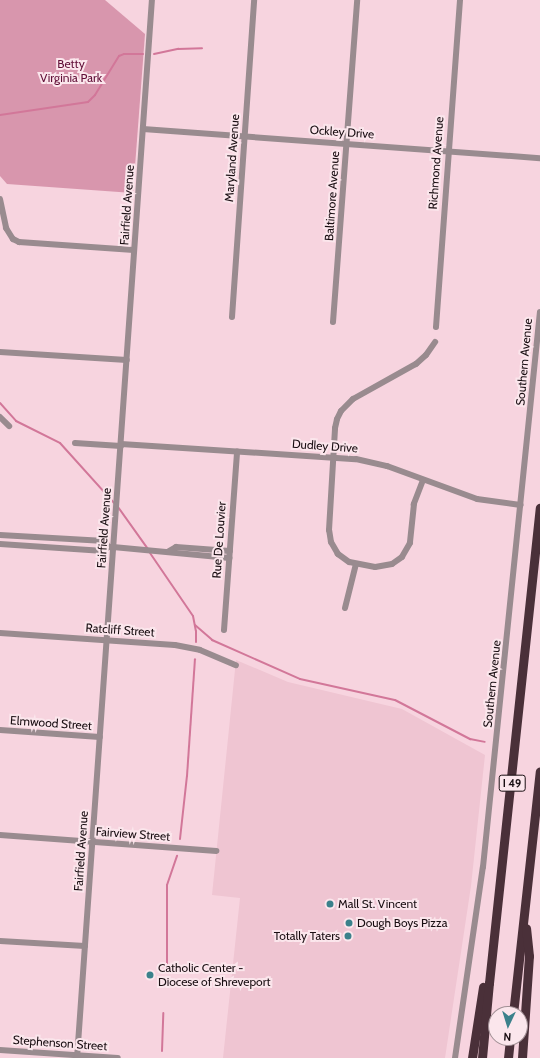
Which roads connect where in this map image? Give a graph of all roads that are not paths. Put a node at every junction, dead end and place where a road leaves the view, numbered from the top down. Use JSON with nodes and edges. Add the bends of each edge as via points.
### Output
{"nodes":[{"id":1,"x":152,"y":0,"type":"edge"},
{"id":2,"x":254,"y":0,"type":"edge"},
{"id":3,"x":357,"y":0,"type":"edge"},
{"id":4,"x":460,"y":0,"type":"edge"},
{"id":5,"x":143,"y":129,"type":"junction"},
{"id":6,"x":244,"y":136,"type":"junction"},
{"id":7,"x":346,"y":143,"type":"junction"},
{"id":8,"x":448,"y":151,"type":"junction"},
{"id":9,"x":540,"y":158,"type":"edge"},
{"id":10,"x":0,"y":199,"type":"edge"},
{"id":11,"x":134,"y":250,"type":"junction"},
{"id":12,"x":540,"y":312,"type":"edge"},
{"id":13,"x":232,"y":317,"type":"dead end"},
{"id":14,"x":333,"y":322,"type":"dead end"},
{"id":15,"x":436,"y":327,"type":"dead end"},
{"id":16,"x":435,"y":342,"type":"dead end"},
{"id":17,"x":0,"y":352,"type":"edge"},
{"id":18,"x":127,"y":360,"type":"junction"},
{"id":19,"x":0,"y":417,"type":"edge"},
{"id":20,"x":9,"y":426,"type":"dead end"},
{"id":21,"x":75,"y":442,"type":"dead end"},
{"id":22,"x":121,"y":445,"type":"junction"},
{"id":23,"x":237,"y":451,"type":"junction"},
{"id":24,"x":334,"y":457,"type":"junction"},
{"id":25,"x":423,"y":480,"type":"junction"},
{"id":26,"x":521,"y":506,"type":"junction"},
{"id":27,"x":540,"y":508,"type":"edge"},
{"id":28,"x":0,"y":535,"type":"edge"},
{"id":29,"x":19,"y":536,"type":"junction"},
{"id":30,"x":0,"y":544,"type":"edge"},
{"id":31,"x":19,"y":545,"type":"junction"},
{"id":32,"x":111,"y":547,"type":"junction"},
{"id":33,"x":169,"y":551,"type":"junction"},
{"id":34,"x":230,"y":551,"type":"junction"},
{"id":35,"x":229,"y":558,"type":"junction"},
{"id":36,"x":356,"y":564,"type":"junction"},
{"id":37,"x":345,"y":608,"type":"dead end"},
{"id":38,"x":224,"y":630,"type":"dead end"},
{"id":39,"x":0,"y":633,"type":"edge"},
{"id":40,"x":106,"y":640,"type":"junction"},
{"id":41,"x":236,"y":665,"type":"dead end"},
{"id":42,"x":0,"y":730,"type":"edge"},
{"id":43,"x":100,"y":737,"type":"junction"},
{"id":44,"x":540,"y":772,"type":"edge"},
{"id":45,"x":0,"y":836,"type":"edge"},
{"id":46,"x":92,"y":842,"type":"junction"},
{"id":47,"x":216,"y":851,"type":"dead end"},
{"id":48,"x":501,"y":885,"type":"junction"},
{"id":49,"x":524,"y":907,"type":"junction"},
{"id":50,"x":0,"y":941,"type":"edge"},
{"id":51,"x":85,"y":946,"type":"junction"},
{"id":52,"x":514,"y":1006,"type":"edge"},
{"id":53,"x":509,"y":1046,"type":"edge"},
{"id":54,"x":0,"y":1050,"type":"edge"},
{"id":55,"x":77,"y":1057,"type":"edge"},
{"id":56,"x":118,"y":1058,"type":"edge"},
{"id":57,"x":455,"y":1058,"type":"edge"},
{"id":58,"x":472,"y":1058,"type":"edge"},
{"id":59,"x":482,"y":1058,"type":"edge"},
{"id":60,"x":508,"y":1058,"type":"edge"},
{"id":61,"x":522,"y":1058,"type":"edge"}],
"edges":[{"from":1,"to":5,"type":"street","name":"Fairfield Avenue"},
{"from":2,"to":6,"type":"street","name":"Maryland Avenue"},
{"from":3,"to":7,"type":"street","name":"Baltimore Avenue"},
{"from":4,"to":8,"type":"street","name":"Richmond Avenue"},
{"from":5,"to":6,"type":"street","name":"Ockley Drive"},
{"from":5,"to":11,"type":"street","name":"Fairfield Avenue"},
{"from":6,"to":7,"type":"street","name":"Ockley Drive"},
{"from":6,"to":13,"type":"street","name":"Maryland Avenue"},
{"from":7,"to":8,"type":"street","name":"Ockley Drive"},
{"from":7,"to":14,"type":"street","name":"Baltimore Avenue"},
{"from":8,"to":9,"type":"street","name":"Ockley Drive"},
{"from":8,"to":15,"type":"street","name":"Richmond Avenue"},
{"from":10,"to":11,"type":"street","via":[[8,234],[19,242]]},
{"from":11,"to":18,"type":"street","name":"Fairfield Avenue"},
{"from":12,"to":26,"type":"street","name":"Southern Avenue"},
{"from":16,"to":24,"type":"street","via":[[416,364],[347,404],[337,419]]},
{"from":17,"to":18,"type":"street"},
{"from":18,"to":22,"type":"street","name":"Fairfield Avenue"},
{"from":19,"to":20,"type":"street"},
{"from":21,"to":22,"type":"street","name":"Dudley Drive"},
{"from":22,"to":23,"type":"street","name":"Dudley Drive"},
{"from":22,"to":32,"type":"street","name":"Fairfield Avenue"},
{"from":23,"to":24,"type":"street","name":"Dudley Drive"},
{"from":23,"to":34,"type":"street","name":"Rue De Louvier"},
{"from":24,"to":25,"type":"street","name":"Dudley Drive","via":[[381,464]]},
{"from":24,"to":36,"type":"street","via":[[330,538],[338,554]]},
{"from":25,"to":26,"type":"street","name":"Dudley Drive","via":[[477,498]]},
{"from":25,"to":36,"type":"street","via":[[415,500],[411,539],[406,552],[396,562],[384,567]]},
{"from":26,"to":57,"type":"street","name":"Southern Avenue","via":[[480,891]]},
{"from":27,"to":48,"type":"highway","number":"I 49"},
{"from":28,"to":29,"type":"street"},
{"from":29,"to":31,"type":"street"},
{"from":29,"to":32,"type":"street","via":[[105,541]]},
{"from":30,"to":31,"type":"street"},
{"from":31,"to":32,"type":"street","via":[[104,551]]},
{"from":32,"to":33,"type":"street"},
{"from":32,"to":40,"type":"street","name":"Fairfield Avenue"},
{"from":33,"to":34,"type":"street","via":[[176,547]]},
{"from":33,"to":35,"type":"street","via":[[177,554]]},
{"from":34,"to":35,"type":"street","name":"Rue De Louvier"},
{"from":35,"to":38,"type":"street","name":"Rue De Louvier"},
{"from":36,"to":37,"type":"street"},
{"from":39,"to":40,"type":"street","name":"Ratcliff Street"},
{"from":40,"to":41,"type":"street","name":"Ratcliff Street","via":[[175,645],[200,650]]},
{"from":40,"to":43,"type":"street","name":"Fairfield Avenue"},
{"from":42,"to":43,"type":"street","name":"Elmwood Street"},
{"from":43,"to":46,"type":"street","name":"Fairfield Avenue"},
{"from":44,"to":49,"type":"highway","number":"I 49"},
{"from":45,"to":46,"type":"street","name":"Fairview Street"},
{"from":46,"to":47,"type":"street","name":"Fairview Street"},
{"from":46,"to":51,"type":"street","name":"Fairfield Avenue"},
{"from":48,"to":58,"type":"highway"},
{"from":48,"to":59,"type":"highway","number":"I 49"},
{"from":49,"to":52,"type":"highway","number":"I 49"},
{"from":49,"to":61,"type":"highway","via":[[528,956]]},
{"from":50,"to":51,"type":"street"},
{"from":51,"to":55,"type":"street","name":"Fairfield Avenue"},
{"from":53,"to":60,"type":"highway"},
{"from":54,"to":55,"type":"street","name":"Stephenson Street"},
{"from":55,"to":56,"type":"street","name":"Stephenson Street"}]}
